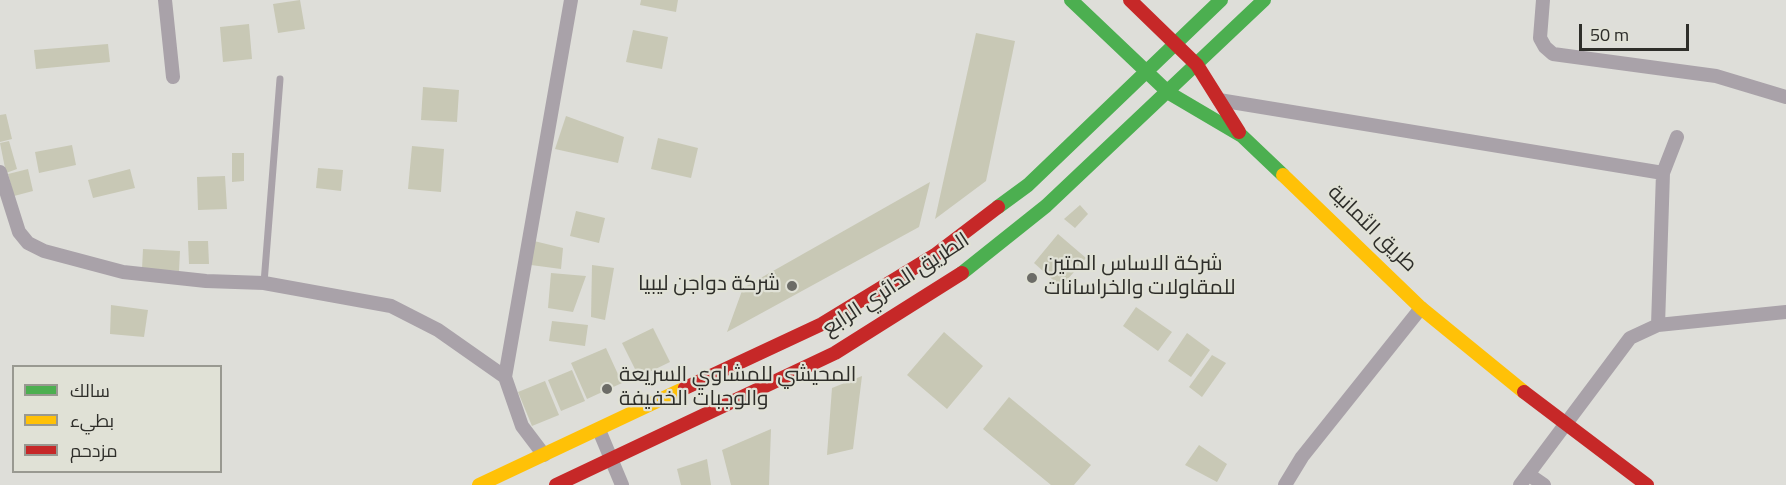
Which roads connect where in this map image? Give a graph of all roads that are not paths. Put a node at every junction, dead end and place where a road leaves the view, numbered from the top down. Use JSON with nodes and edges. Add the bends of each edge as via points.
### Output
{"nodes":[{"id":1,"x":165,"y":0,"type":"edge"},
{"id":2,"x":571,"y":0,"type":"edge"},
{"id":3,"x":1071,"y":0,"type":"edge"},
{"id":4,"x":1130,"y":0,"type":"edge"},
{"id":5,"x":1264,"y":0,"type":"edge"},
{"id":6,"x":1543,"y":0,"type":"edge"},
{"id":7,"x":1220,"y":1,"type":"edge"},
{"id":8,"x":1176,"y":44,"type":"junction"},
{"id":9,"x":1197,"y":65,"type":"junction"},
{"id":10,"x":1147,"y":72,"type":"junction"},
{"id":11,"x":173,"y":77,"type":"dead end"},
{"id":12,"x":280,"y":79,"type":"dead end"},
{"id":13,"x":1169,"y":93,"type":"junction"},
{"id":14,"x":1786,"y":97,"type":"edge"},
{"id":15,"x":1219,"y":100,"type":"junction"},
{"id":16,"x":1242,"y":136,"type":"junction"},
{"id":17,"x":1677,"y":137,"type":"dead end"},
{"id":18,"x":0,"y":172,"type":"edge"},
{"id":19,"x":1664,"y":173,"type":"junction"},
{"id":20,"x":264,"y":283,"type":"junction"},
{"id":21,"x":1421,"y":308,"type":"junction"},
{"id":22,"x":1786,"y":312,"type":"edge"},
{"id":23,"x":1658,"y":325,"type":"junction"},
{"id":24,"x":505,"y":377,"type":"junction"},
{"id":25,"x":1565,"y":424,"type":"junction"},
{"id":26,"x":599,"y":430,"type":"junction"},
{"id":27,"x":544,"y":454,"type":"junction"},
{"id":28,"x":612,"y":459,"type":"junction"},
{"id":29,"x":1524,"y":479,"type":"edge"},
{"id":30,"x":479,"y":485,"type":"edge"},
{"id":31,"x":556,"y":485,"type":"edge"},
{"id":32,"x":622,"y":485,"type":"edge"},
{"id":33,"x":1285,"y":485,"type":"edge"},
{"id":34,"x":1544,"y":485,"type":"edge"},
{"id":35,"x":1647,"y":485,"type":"edge"}],
"edges":[{"from":1,"to":11,"type":"street"},
{"from":2,"to":24,"type":"street"},
{"from":3,"to":10,"type":"main road","name":"طريق الثمانية"},
{"from":4,"to":8,"type":"main road"},
{"from":5,"to":9,"type":"main road","name":"الطريق الدائري الرابع"},
{"from":6,"to":14,"type":"street","via":[[1540,38],[1553,54],[1716,76]]},
{"from":7,"to":8,"type":"main road","name":"الطريق الدائري الرابع"},
{"from":8,"to":9,"type":"main road"},
{"from":8,"to":10,"type":"main road","name":"الطريق الدائري الرابع"},
{"from":9,"to":13,"type":"main road","name":"الطريق الدائري الرابع"},
{"from":9,"to":15,"type":"main road"},
{"from":10,"to":13,"type":"main road","name":"طريق الثمانية"},
{"from":10,"to":26,"type":"main road","name":"الطريق الدائري الرابع","via":[[1028,185],[935,255],[822,324]]},
{"from":12,"to":20,"type":"lane"},
{"from":13,"to":16,"type":"main road","name":"طريق الثمانية"},
{"from":13,"to":28,"type":"main road","name":"الطريق الدائري الرابع","via":[[1046,206],[949,283],[835,353]]},
{"from":15,"to":16,"type":"main road"},
{"from":15,"to":19,"type":"street"},
{"from":16,"to":21,"type":"main road","name":"طريق الثمانية"},
{"from":17,"to":19,"type":"street"},
{"from":18,"to":20,"type":"street","via":[[19,232],[28,243],[44,251],[123,272]]},
{"from":19,"to":23,"type":"street"},
{"from":20,"to":24,"type":"street","via":[[391,306],[438,330]]},
{"from":21,"to":25,"type":"main road","name":"طريق الثمانية"},
{"from":21,"to":33,"type":"street"},
{"from":22,"to":23,"type":"street"},
{"from":23,"to":25,"type":"street","via":[[1630,338]]},
{"from":24,"to":27,"type":"street","via":[[522,426]]},
{"from":25,"to":29,"type":"street"},
{"from":25,"to":35,"type":"main road","name":"طريق الثمانية"},
{"from":26,"to":27,"type":"main road","name":"الطريق الدائري الرابع"},
{"from":26,"to":28,"type":"street"},
{"from":27,"to":30,"type":"main road","name":"الطريق الدائري الرابع"},
{"from":28,"to":31,"type":"main road","name":"الطريق الدائري الرابع"},
{"from":28,"to":32,"type":"street"},
{"from":29,"to":34,"type":"street"}]}
